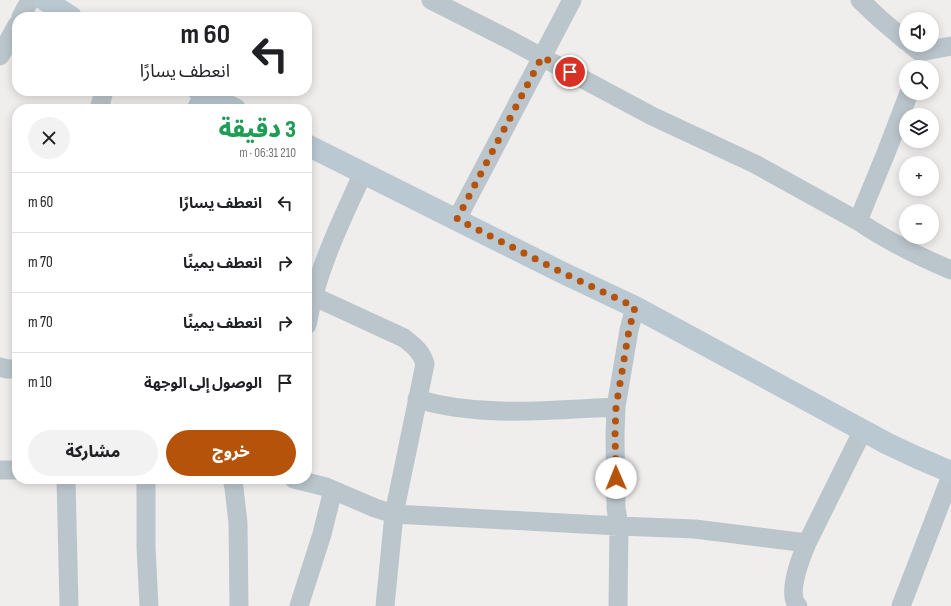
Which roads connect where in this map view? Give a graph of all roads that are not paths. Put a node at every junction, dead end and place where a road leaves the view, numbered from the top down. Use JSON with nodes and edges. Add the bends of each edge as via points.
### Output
{"nodes":[{"id":1,"x":30,"y":0,"type":"edge"},
{"id":2,"x":44,"y":0,"type":"edge"},
{"id":3,"x":431,"y":0,"type":"edge"},
{"id":4,"x":572,"y":0,"type":"edge"},
{"id":5,"x":860,"y":0,"type":"edge"},
{"id":6,"x":24,"y":12,"type":"edge"},
{"id":7,"x":63,"y":12,"type":"edge"},
{"id":8,"x":12,"y":34,"type":"edge"},
{"id":9,"x":899,"y":37,"type":"edge"},
{"id":10,"x":951,"y":46,"type":"edge"},
{"id":11,"x":939,"y":48,"type":"edge"},
{"id":12,"x":0,"y":56,"type":"edge"},
{"id":13,"x":542,"y":57,"type":"junction"},
{"id":14,"x":200,"y":98,"type":"edge"},
{"id":15,"x":906,"y":100,"type":"edge"},
{"id":16,"x":219,"y":104,"type":"edge"},
{"id":17,"x":312,"y":148,"type":"edge"},
{"id":18,"x":363,"y":173,"type":"junction"},
{"id":19,"x":457,"y":219,"type":"junction"},
{"id":20,"x":858,"y":221,"type":"junction"},
{"id":21,"x":951,"y":270,"type":"edge"},
{"id":22,"x":313,"y":296,"type":"junction"},
{"id":23,"x":312,"y":301,"type":"edge"},
{"id":24,"x":635,"y":307,"type":"junction"},
{"id":25,"x":0,"y":367,"type":"edge"},
{"id":26,"x":12,"y":370,"type":"edge"},
{"id":27,"x":417,"y":399,"type":"junction"},
{"id":28,"x":616,"y":407,"type":"junction"},
{"id":29,"x":863,"y":430,"type":"junction"},
{"id":30,"x":0,"y":470,"type":"edge"},
{"id":31,"x":12,"y":470,"type":"edge"},
{"id":32,"x":951,"y":472,"type":"edge"},
{"id":33,"x":951,"y":476,"type":"edge"},
{"id":34,"x":66,"y":484,"type":"edge"},
{"id":35,"x":146,"y":484,"type":"edge"},
{"id":36,"x":233,"y":484,"type":"edge"},
{"id":37,"x":312,"y":484,"type":"edge"},
{"id":38,"x":334,"y":490,"type":"junction"},
{"id":39,"x":394,"y":514,"type":"junction"},
{"id":40,"x":619,"y":526,"type":"junction"},
{"id":41,"x":807,"y":543,"type":"junction"},
{"id":42,"x":69,"y":606,"type":"edge"},
{"id":43,"x":149,"y":606,"type":"edge"},
{"id":44,"x":239,"y":606,"type":"edge"},
{"id":45,"x":299,"y":606,"type":"edge"},
{"id":46,"x":385,"y":606,"type":"edge"},
{"id":47,"x":618,"y":606,"type":"edge"},
{"id":48,"x":798,"y":606,"type":"edge"},
{"id":49,"x":901,"y":606,"type":"edge"}],
"edges":[{"from":1,"to":6,"type":"street"},
{"from":2,"to":7,"type":"street"},
{"from":3,"to":13,"type":"street"},
{"from":4,"to":13,"type":"street"},
{"from":5,"to":9,"type":"street"},
{"from":8,"to":12,"type":"street"},
{"from":10,"to":11,"type":"street"},
{"from":13,"to":19,"type":"street"},
{"from":13,"to":20,"type":"street","via":[[652,116],[755,164]]},
{"from":14,"to":16,"type":"street"},
{"from":15,"to":20,"type":"street"},
{"from":17,"to":18,"type":"street"},
{"from":18,"to":19,"type":"street"},
{"from":18,"to":22,"type":"street","via":[[326,258]]},
{"from":19,"to":24,"type":"street"},
{"from":20,"to":21,"type":"street","via":[[902,248]]},
{"from":22,"to":23,"type":"street"},
{"from":22,"to":27,"type":"street","via":[[404,338],[416,347],[425,364]]},
{"from":24,"to":28,"type":"street"},
{"from":24,"to":29,"type":"street"},
{"from":25,"to":26,"type":"street"},
{"from":27,"to":28,"type":"street","via":[[457,408],[509,411]]},
{"from":27,"to":39,"type":"street"},
{"from":28,"to":40,"type":"street","via":[[616,508]]},
{"from":29,"to":32,"type":"street"},
{"from":29,"to":41,"type":"street"},
{"from":30,"to":31,"type":"street"},
{"from":33,"to":49,"type":"street"},
{"from":34,"to":42,"type":"street"},
{"from":35,"to":43,"type":"street"},
{"from":36,"to":44,"type":"street","via":[[238,523]]},
{"from":37,"to":38,"type":"street"},
{"from":38,"to":39,"type":"street"},
{"from":38,"to":45,"type":"street"},
{"from":39,"to":40,"type":"street"},
{"from":39,"to":46,"type":"street"},
{"from":40,"to":41,"type":"street","via":[[694,529]]},
{"from":40,"to":47,"type":"street"},
{"from":41,"to":48,"type":"street","via":[[794,585],[793,595]]}]}
